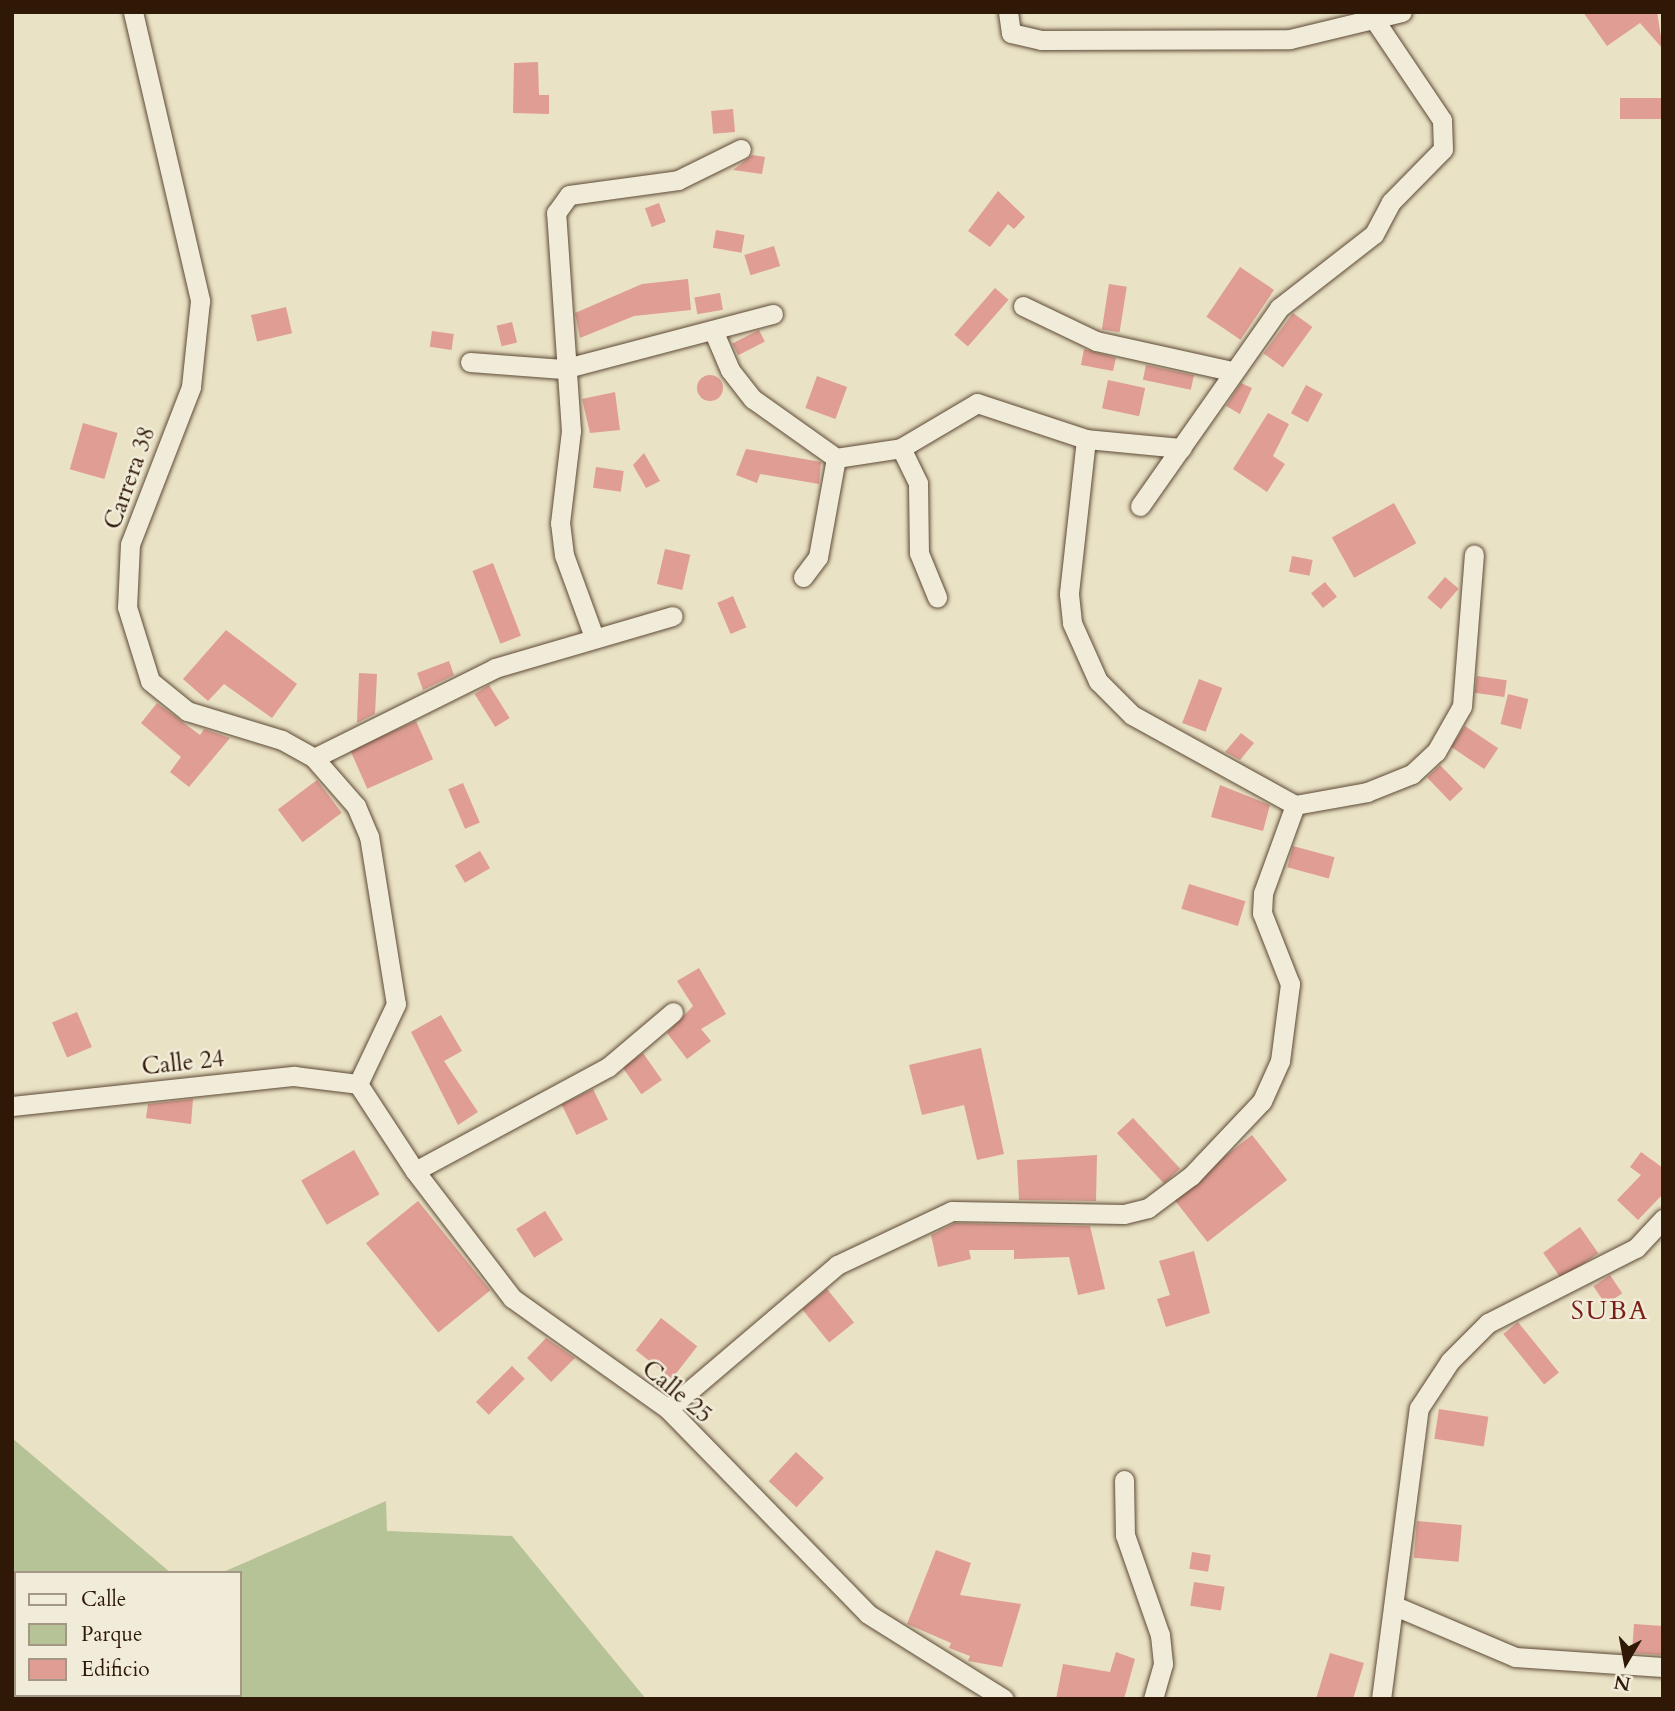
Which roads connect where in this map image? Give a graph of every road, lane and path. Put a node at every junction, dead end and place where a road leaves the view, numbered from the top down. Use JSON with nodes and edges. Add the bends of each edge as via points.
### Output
{"nodes":[{"id":1,"x":133,"y":12,"type":"edge"},
{"id":2,"x":1008,"y":12,"type":"edge"},
{"id":3,"x":1402,"y":12,"type":"edge"},
{"id":4,"x":1376,"y":22,"type":"junction"},
{"id":5,"x":741,"y":149,"type":"dead end"},
{"id":6,"x":1023,"y":306,"type":"dead end"},
{"id":7,"x":773,"y":314,"type":"dead end"},
{"id":8,"x":713,"y":330,"type":"junction"},
{"id":9,"x":470,"y":362,"type":"dead end"},
{"id":10,"x":563,"y":369,"type":"junction"},
{"id":11,"x":1231,"y":372,"type":"junction"},
{"id":12,"x":1086,"y":439,"type":"junction"},
{"id":13,"x":901,"y":447,"type":"junction"},
{"id":14,"x":1182,"y":447,"type":"junction"},
{"id":15,"x":836,"y":458,"type":"junction"},
{"id":16,"x":1140,"y":506,"type":"dead end"},
{"id":17,"x":1474,"y":554,"type":"dead end"},
{"id":18,"x":803,"y":577,"type":"dead end"},
{"id":19,"x":937,"y":597,"type":"dead end"},
{"id":20,"x":673,"y":616,"type":"dead end"},
{"id":21,"x":594,"y":637,"type":"junction"},
{"id":22,"x":314,"y":758,"type":"junction"},
{"id":23,"x":1295,"y":805,"type":"junction"},
{"id":24,"x":673,"y":1013,"type":"dead end"},
{"id":25,"x":358,"y":1084,"type":"junction"},
{"id":26,"x":12,"y":1105,"type":"edge"},
{"id":27,"x":415,"y":1171,"type":"junction"},
{"id":28,"x":1663,"y":1219,"type":"edge"},
{"id":29,"x":668,"y":1409,"type":"junction"},
{"id":30,"x":1124,"y":1480,"type":"dead end"},
{"id":31,"x":1395,"y":1606,"type":"junction"},
{"id":32,"x":1663,"y":1667,"type":"edge"},
{"id":33,"x":1004,"y":1699,"type":"edge"},
{"id":34,"x":1153,"y":1699,"type":"edge"},
{"id":35,"x":1381,"y":1699,"type":"edge"}],
"edges":[{"from":1,"to":22,"type":"street","name":"Carrera 38","via":[[200,301],[191,387],[130,544],[127,607],[138,658],[149,681],[187,711],[282,740]]},
{"from":2,"to":4,"type":"street","via":[[1011,33],[1041,40],[1290,39]]},
{"from":3,"to":4,"type":"street"},
{"from":4,"to":11,"type":"street","via":[[1442,120],[1443,149],[1391,202],[1374,234],[1279,308]]},
{"from":5,"to":10,"type":"street","via":[[678,180],[569,195],[559,203]]},
{"from":6,"to":11,"type":"street","via":[[1096,341]]},
{"from":7,"to":8,"type":"street"},
{"from":8,"to":10,"type":"street"},
{"from":8,"to":15,"type":"street","via":[[730,370],[753,399]]},
{"from":9,"to":10,"type":"street"},
{"from":10,"to":21,"type":"street","via":[[571,431],[560,523],[564,555]]},
{"from":11,"to":14,"type":"street"},
{"from":12,"to":13,"type":"street","via":[[977,403]]},
{"from":12,"to":14,"type":"street"},
{"from":12,"to":23,"type":"street","via":[[1069,594],[1072,622],[1098,681],[1132,715]]},
{"from":13,"to":15,"type":"street"},
{"from":13,"to":19,"type":"street","via":[[918,483],[919,553]]},
{"from":14,"to":16,"type":"street"},
{"from":15,"to":18,"type":"street","via":[[818,557]]},
{"from":17,"to":23,"type":"street","via":[[1462,706],[1436,752],[1412,774],[1367,792]]},
{"from":20,"to":21,"type":"street"},
{"from":21,"to":22,"type":"street","via":[[495,668]]},
{"from":22,"to":25,"type":"street","name":"Carrera 38","via":[[356,806],[369,836],[396,1004]]},
{"from":23,"to":29,"type":"street","via":[[1262,903],[1290,984],[1280,1061],[1262,1101],[1191,1176],[1149,1208],[1124,1214],[952,1211],[837,1265]]},
{"from":24,"to":27,"type":"street","via":[[608,1068]]},
{"from":25,"to":26,"type":"street","name":"Calle 24","via":[[294,1076]]},
{"from":25,"to":27,"type":"street","name":"Calle 25"},
{"from":27,"to":29,"type":"street","name":"Calle 25","via":[[512,1298]]},
{"from":28,"to":31,"type":"street","via":[[1636,1248],[1488,1323],[1450,1361],[1419,1408]]},
{"from":29,"to":33,"type":"street","name":"Calle 25","via":[[868,1614]]},
{"from":30,"to":34,"type":"street","via":[[1125,1535],[1160,1635],[1163,1664]]},
{"from":31,"to":32,"type":"street","via":[[1516,1657]]},
{"from":31,"to":35,"type":"street"}]}
